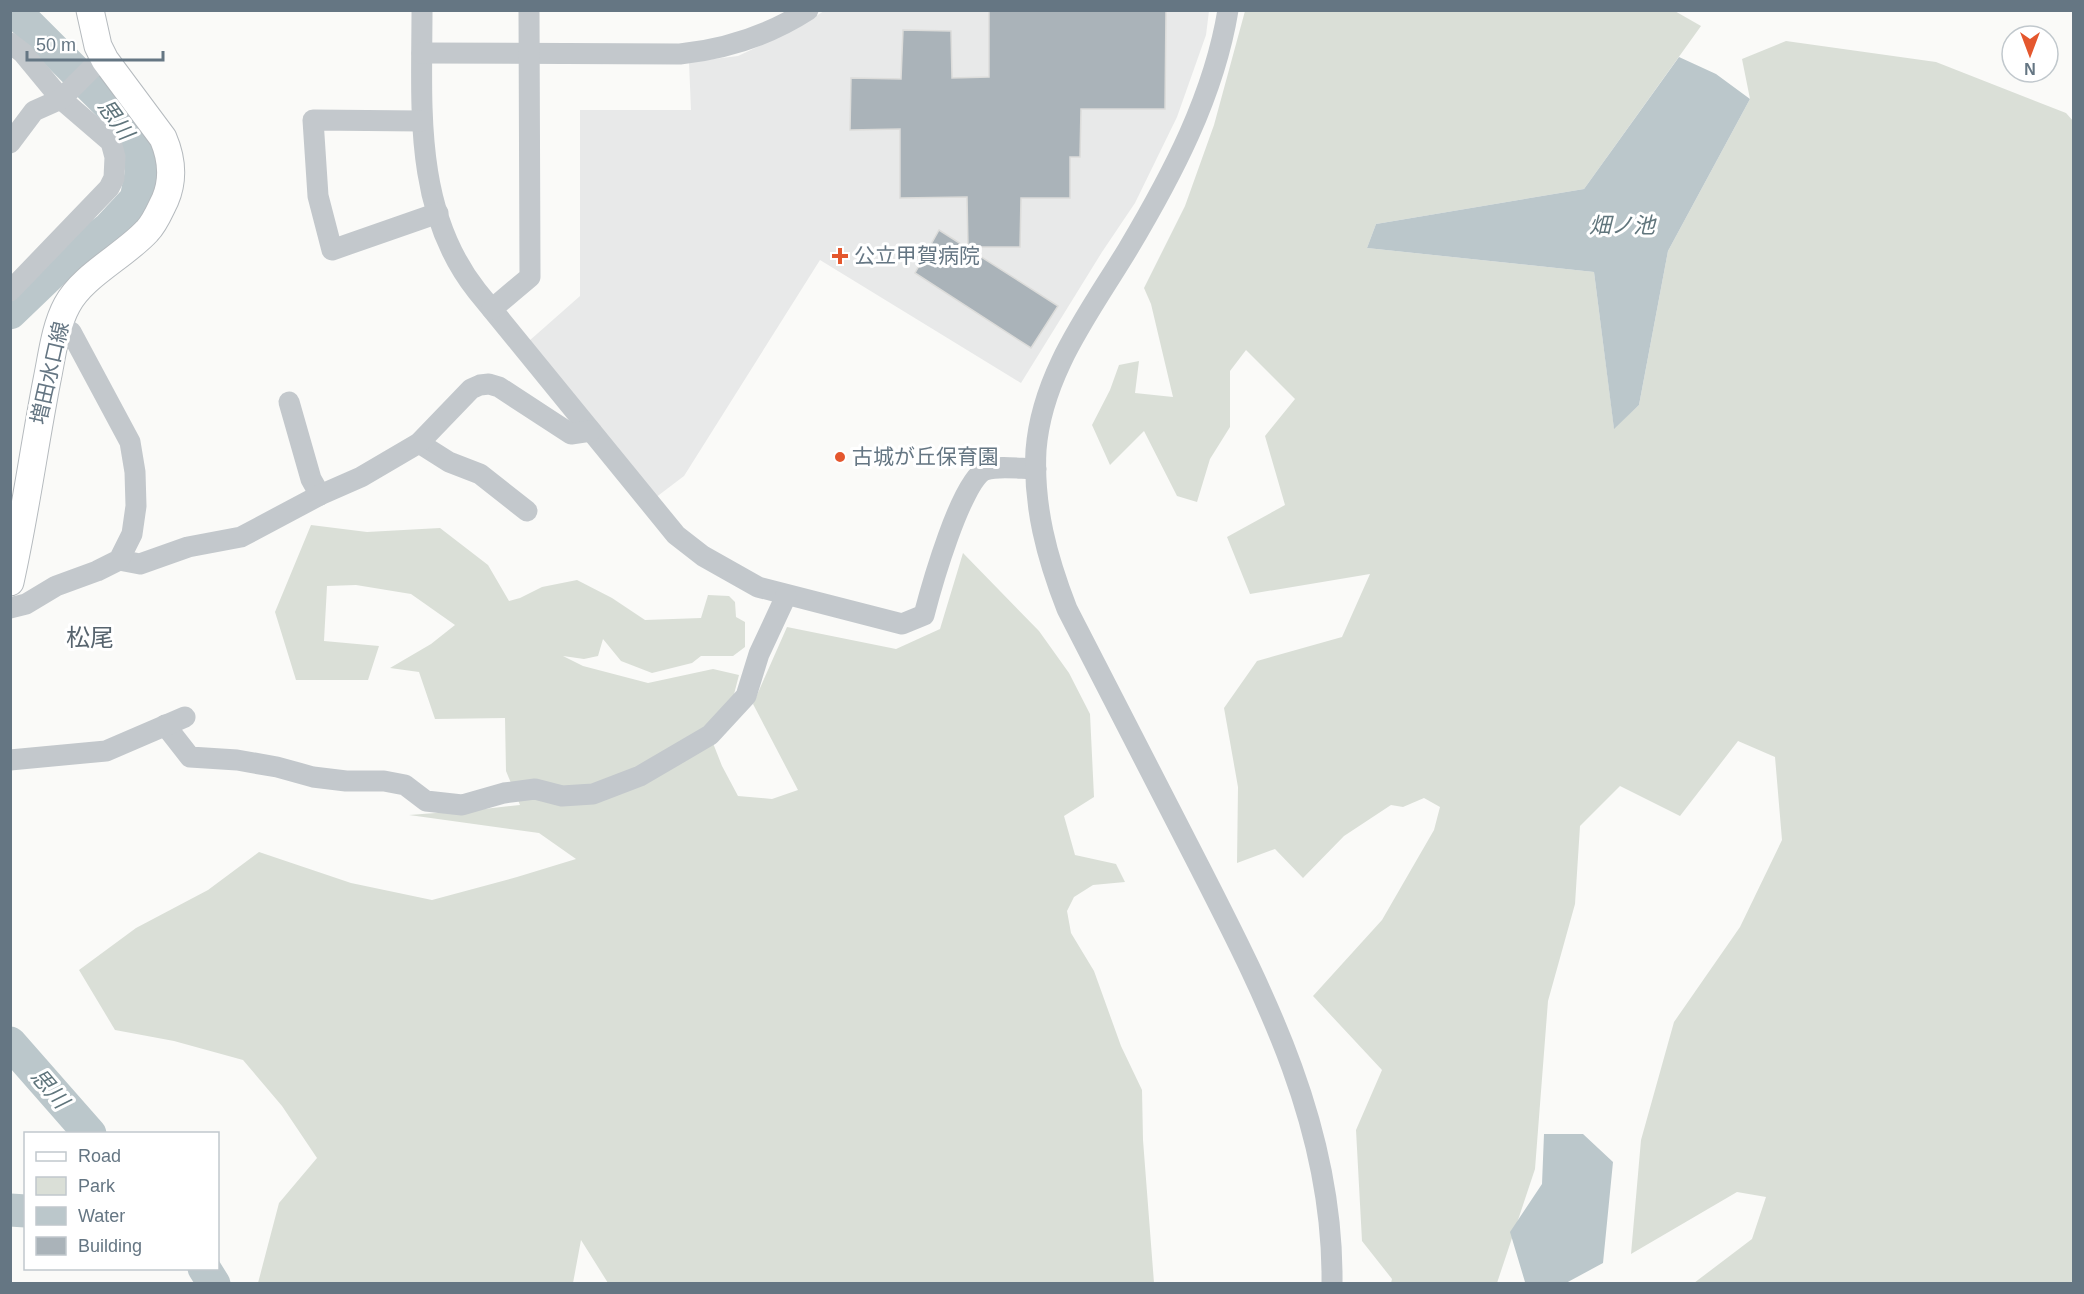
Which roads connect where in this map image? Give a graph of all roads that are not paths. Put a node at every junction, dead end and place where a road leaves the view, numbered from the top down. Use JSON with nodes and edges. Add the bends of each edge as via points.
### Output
{"nodes":[{"id":1,"x":90,"y":10,"type":"edge"},
{"id":2,"x":422,"y":10,"type":"edge"},
{"id":3,"x":529,"y":10,"type":"edge"},
{"id":4,"x":808,"y":10,"type":"edge"},
{"id":5,"x":1228,"y":10,"type":"edge"},
{"id":6,"x":10,"y":43,"type":"edge"},
{"id":7,"x":422,"y":53,"type":"junction"},
{"id":8,"x":529,"y":53,"type":"junction"},
{"id":9,"x":98,"y":64,"type":"junction"},
{"id":10,"x":64,"y":96,"type":"junction"},
{"id":11,"x":421,"y":121,"type":"junction"},
{"id":12,"x":10,"y":143,"type":"edge"},
{"id":13,"x":438,"y":213,"type":"junction"},
{"id":14,"x":10,"y":291,"type":"edge"},
{"id":15,"x":492,"y":309,"type":"junction"},
{"id":16,"x":59,"y":327,"type":"junction"},
{"id":17,"x":289,"y":402,"type":"dead end"},
{"id":18,"x":591,"y":431,"type":"junction"},
{"id":19,"x":419,"y":443,"type":"junction"},
{"id":20,"x":1036,"y":469,"type":"junction"},
{"id":21,"x":320,"y":495,"type":"junction"},
{"id":22,"x":527,"y":511,"type":"dead end"},
{"id":23,"x":119,"y":560,"type":"junction"},
{"id":24,"x":10,"y":582,"type":"edge"},
{"id":25,"x":786,"y":596,"type":"junction"},
{"id":26,"x":10,"y":608,"type":"edge"},
{"id":27,"x":185,"y":717,"type":"dead end"},
{"id":28,"x":165,"y":725,"type":"junction"},
{"id":29,"x":10,"y":760,"type":"edge"},
{"id":30,"x":1332,"y":1284,"type":"edge"}],
"edges":[{"from":1,"to":9,"type":"main road","name":"増田水口線"},
{"from":2,"to":7,"type":"street"},
{"from":3,"to":8,"type":"street"},
{"from":4,"to":8,"type":"street","via":[[756,37],[718,49],[680,54]]},
{"from":5,"to":20,"type":"street","via":[[1218,60],[1181,153],[1059,366],[1046,400]]},
{"from":6,"to":10,"type":"street"},
{"from":7,"to":8,"type":"street"},
{"from":7,"to":11,"type":"street"},
{"from":8,"to":15,"type":"street","via":[[530,278]]},
{"from":9,"to":10,"type":"street"},
{"from":9,"to":16,"type":"main road","name":"増田水口線","via":[[163,138],[171,181],[149,230],[78,291],[67,304]]},
{"from":10,"to":12,"type":"street","via":[[34,111]]},
{"from":10,"to":14,"type":"street","via":[[111,142],[114,178],[109,188]]},
{"from":11,"to":13,"type":"street","via":[[429,184]]},
{"from":11,"to":13,"type":"street","via":[[313,120],[318,196],[332,250]]},
{"from":13,"to":15,"type":"street","via":[[458,264]]},
{"from":15,"to":18,"type":"street"},
{"from":16,"to":23,"type":"street","via":[[71,332],[130,442],[136,506],[132,534]]},
{"from":16,"to":24,"type":"main road","name":"増田水口線"},
{"from":17,"to":21,"type":"street","via":[[311,479]]},
{"from":18,"to":19,"type":"street","via":[[571,434],[489,384],[471,388]]},
{"from":18,"to":25,"type":"street","via":[[676,534],[731,573]]},
{"from":19,"to":21,"type":"street","via":[[361,477]]},
{"from":19,"to":22,"type":"street","via":[[449,462],[480,474]]},
{"from":20,"to":25,"type":"street","via":[[998,469],[977,477],[942,553],[924,615],[902,624]]},
{"from":20,"to":30,"type":"street","via":[[1043,537],[1067,609],[1232,927],[1288,1053],[1315,1142],[1325,1197]]},
{"from":21,"to":23,"type":"street","via":[[241,537],[188,547],[140,564]]},
{"from":23,"to":26,"type":"street"},
{"from":25,"to":28,"type":"street","via":[[759,654],[746,696],[710,735],[640,776],[593,794],[562,796],[535,789],[462,805],[426,801],[405,785],[384,781],[313,777],[237,760],[190,757]]},
{"from":27,"to":28,"type":"street"},
{"from":28,"to":29,"type":"street","via":[[106,751]]}]}
